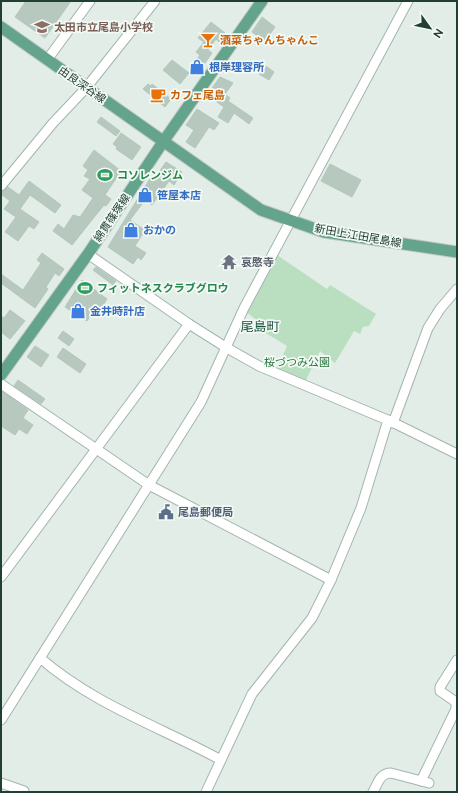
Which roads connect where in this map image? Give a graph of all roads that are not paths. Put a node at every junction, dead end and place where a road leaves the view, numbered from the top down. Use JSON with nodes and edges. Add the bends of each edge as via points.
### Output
{"nodes":[{"id":1,"x":90,"y":1,"type":"edge"},
{"id":2,"x":155,"y":1,"type":"edge"},
{"id":3,"x":262,"y":1,"type":"edge"},
{"id":4,"x":408,"y":1,"type":"edge"},
{"id":5,"x":1,"y":27,"type":"edge"},
{"id":6,"x":47,"y":60,"type":"junction"},
{"id":7,"x":86,"y":88,"type":"junction"},
{"id":8,"x":163,"y":142,"type":"junction"},
{"id":9,"x":1,"y":186,"type":"edge"},
{"id":10,"x":291,"y":222,"type":"junction"},
{"id":11,"x":457,"y":252,"type":"edge"},
{"id":12,"x":88,"y":254,"type":"junction"},
{"id":13,"x":457,"y":289,"type":"edge"},
{"id":14,"x":189,"y":324,"type":"junction"},
{"id":15,"x":227,"y":348,"type":"junction"},
{"id":16,"x":1,"y":375,"type":"edge"},
{"id":17,"x":1,"y":384,"type":"edge"},
{"id":18,"x":390,"y":422,"type":"junction"},
{"id":19,"x":95,"y":448,"type":"junction"},
{"id":20,"x":457,"y":454,"type":"edge"},
{"id":21,"x":149,"y":484,"type":"junction"},
{"id":22,"x":1,"y":577,"type":"edge"},
{"id":23,"x":331,"y":580,"type":"junction"},
{"id":24,"x":40,"y":658,"type":"junction"},
{"id":25,"x":457,"y":660,"type":"edge"},
{"id":26,"x":1,"y":720,"type":"edge"},
{"id":27,"x":221,"y":760,"type":"junction"},
{"id":28,"x":1,"y":783,"type":"edge"},
{"id":29,"x":24,"y":791,"type":"edge"},
{"id":30,"x":206,"y":792,"type":"edge"},
{"id":31,"x":373,"y":792,"type":"edge"}],
"edges":[{"from":1,"to":6,"type":"street"},
{"from":2,"to":7,"type":"street"},
{"from":3,"to":8,"type":"main road","name":"綿貫篠塚線"},
{"from":4,"to":10,"type":"street"},
{"from":5,"to":6,"type":"main road","name":"由良深谷線"},
{"from":6,"to":7,"type":"main road","name":"由良深谷線"},
{"from":7,"to":8,"type":"main road","name":"由良深谷線"},
{"from":7,"to":9,"type":"street"},
{"from":8,"to":10,"type":"main road","name":"新田上江田尾島線","via":[[261,210]]},
{"from":8,"to":12,"type":"main road","name":"綿貫篠塚線"},
{"from":10,"to":11,"type":"main road","name":"新田上江田尾島線","via":[[324,232]]},
{"from":10,"to":15,"type":"street","via":[[244,308]]},
{"from":12,"to":14,"type":"street"},
{"from":12,"to":16,"type":"main road","name":"綿貫篠塚線"},
{"from":13,"to":18,"type":"street","via":[[428,328]]},
{"from":14,"to":15,"type":"street"},
{"from":14,"to":19,"type":"street"},
{"from":15,"to":18,"type":"street","via":[[258,366]]},
{"from":15,"to":21,"type":"street","via":[[201,402]]},
{"from":17,"to":19,"type":"street"},
{"from":18,"to":20,"type":"street"},
{"from":18,"to":23,"type":"street","via":[[361,508]]},
{"from":19,"to":21,"type":"street"},
{"from":19,"to":22,"type":"street"},
{"from":21,"to":23,"type":"street"},
{"from":21,"to":24,"type":"street"},
{"from":23,"to":27,"type":"street","via":[[312,618],[252,694]]},
{"from":24,"to":26,"type":"street"},
{"from":24,"to":27,"type":"street","via":[[63,678],[102,702]]},
{"from":25,"to":31,"type":"street","via":[[442,683],[440,691],[456,702],[456,709],[425,782],[391,772],[382,775]]},
{"from":27,"to":30,"type":"street"},
{"from":28,"to":29,"type":"street"}]}
